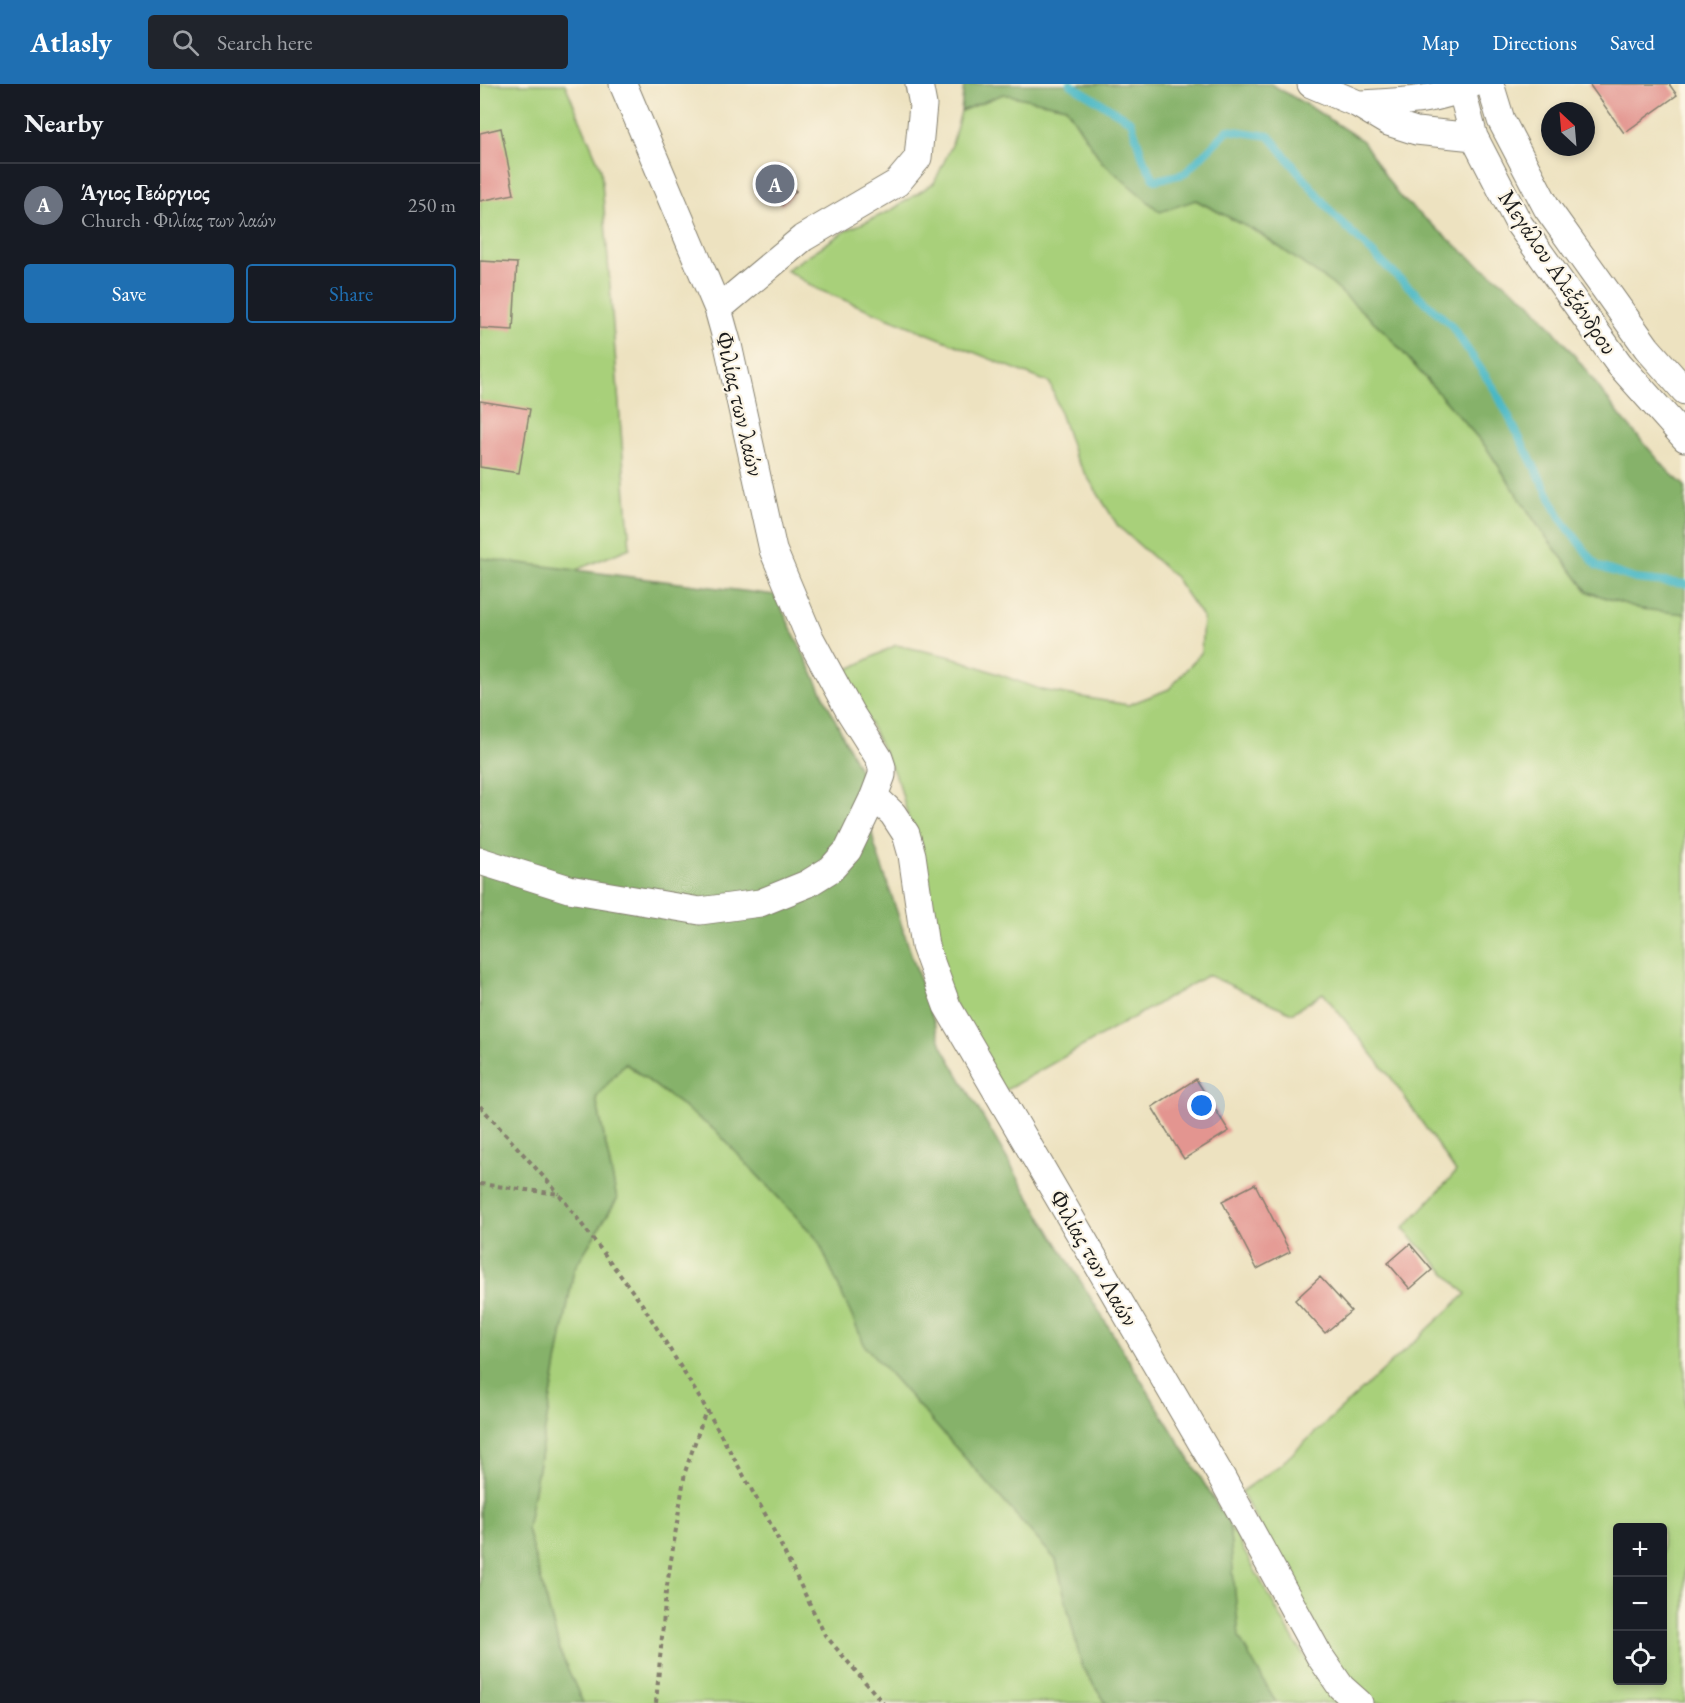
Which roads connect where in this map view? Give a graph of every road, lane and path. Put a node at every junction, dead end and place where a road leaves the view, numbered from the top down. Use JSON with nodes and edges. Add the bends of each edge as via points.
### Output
{"nodes":[{"id":1,"x":622,"y":84,"type":"edge"},
{"id":2,"x":920,"y":84,"type":"edge"},
{"id":3,"x":1311,"y":84,"type":"edge"},
{"id":4,"x":1490,"y":84,"type":"edge"},
{"id":5,"x":1464,"y":86,"type":"edge"},
{"id":6,"x":1358,"y":104,"type":"junction"},
{"id":7,"x":1474,"y":137,"type":"junction"},
{"id":8,"x":718,"y":309,"type":"junction"},
{"id":9,"x":1685,"y":391,"type":"edge"},
{"id":10,"x":1685,"y":438,"type":"edge"},
{"id":11,"x":874,"y":796,"type":"junction"},
{"id":12,"x":480,"y":861,"type":"edge"},
{"id":13,"x":480,"y":1106,"type":"edge"},
{"id":14,"x":480,"y":1184,"type":"edge"},
{"id":15,"x":559,"y":1194,"type":"junction"},
{"id":16,"x":706,"y":1410,"type":"junction"},
{"id":17,"x":656,"y":1703,"type":"edge"},
{"id":18,"x":883,"y":1703,"type":"edge"},
{"id":19,"x":1359,"y":1703,"type":"edge"}],
"edges":[{"from":1,"to":8,"type":"street"},
{"from":2,"to":8,"type":"street","name":"Φιλίας των λαών","via":[[923,105],[918,158],[897,183],[803,238]]},
{"from":3,"to":6,"type":"street"},
{"from":4,"to":9,"type":"street","name":"Μεγάλου Αλεξάνδρου","via":[[1502,120],[1547,208],[1647,348]]},
{"from":5,"to":6,"type":"street","via":[[1421,99]]},
{"from":5,"to":7,"type":"street","name":"Μεγάλου Αλεξάνδρου"},
{"from":6,"to":7,"type":"street","via":[[1388,122],[1416,131]]},
{"from":7,"to":10,"type":"street","name":"Μεγάλου Αλεξάνδρου","via":[[1520,224],[1619,364]]},
{"from":8,"to":11,"type":"street","name":"Φιλίας των λαών","via":[[773,549],[810,638],[879,758],[882,775]]},
{"from":11,"to":12,"type":"street","name":"Φιλίας των λαών","via":[[848,850],[831,869],[807,884],[760,903],[700,911],[569,889]]},
{"from":11,"to":19,"type":"street","name":"Φιλίας των Λαών","via":[[906,834],[925,946],[947,1006],[1221,1476],[1319,1655],[1341,1687]]},
{"from":13,"to":15,"type":"path"},
{"from":14,"to":15,"type":"path"},
{"from":15,"to":16,"type":"path","via":[[642,1304]]},
{"from":16,"to":17,"type":"path","via":[[685,1472],[666,1593]]},
{"from":16,"to":18,"type":"path","via":[[769,1521],[825,1635]]}]}
